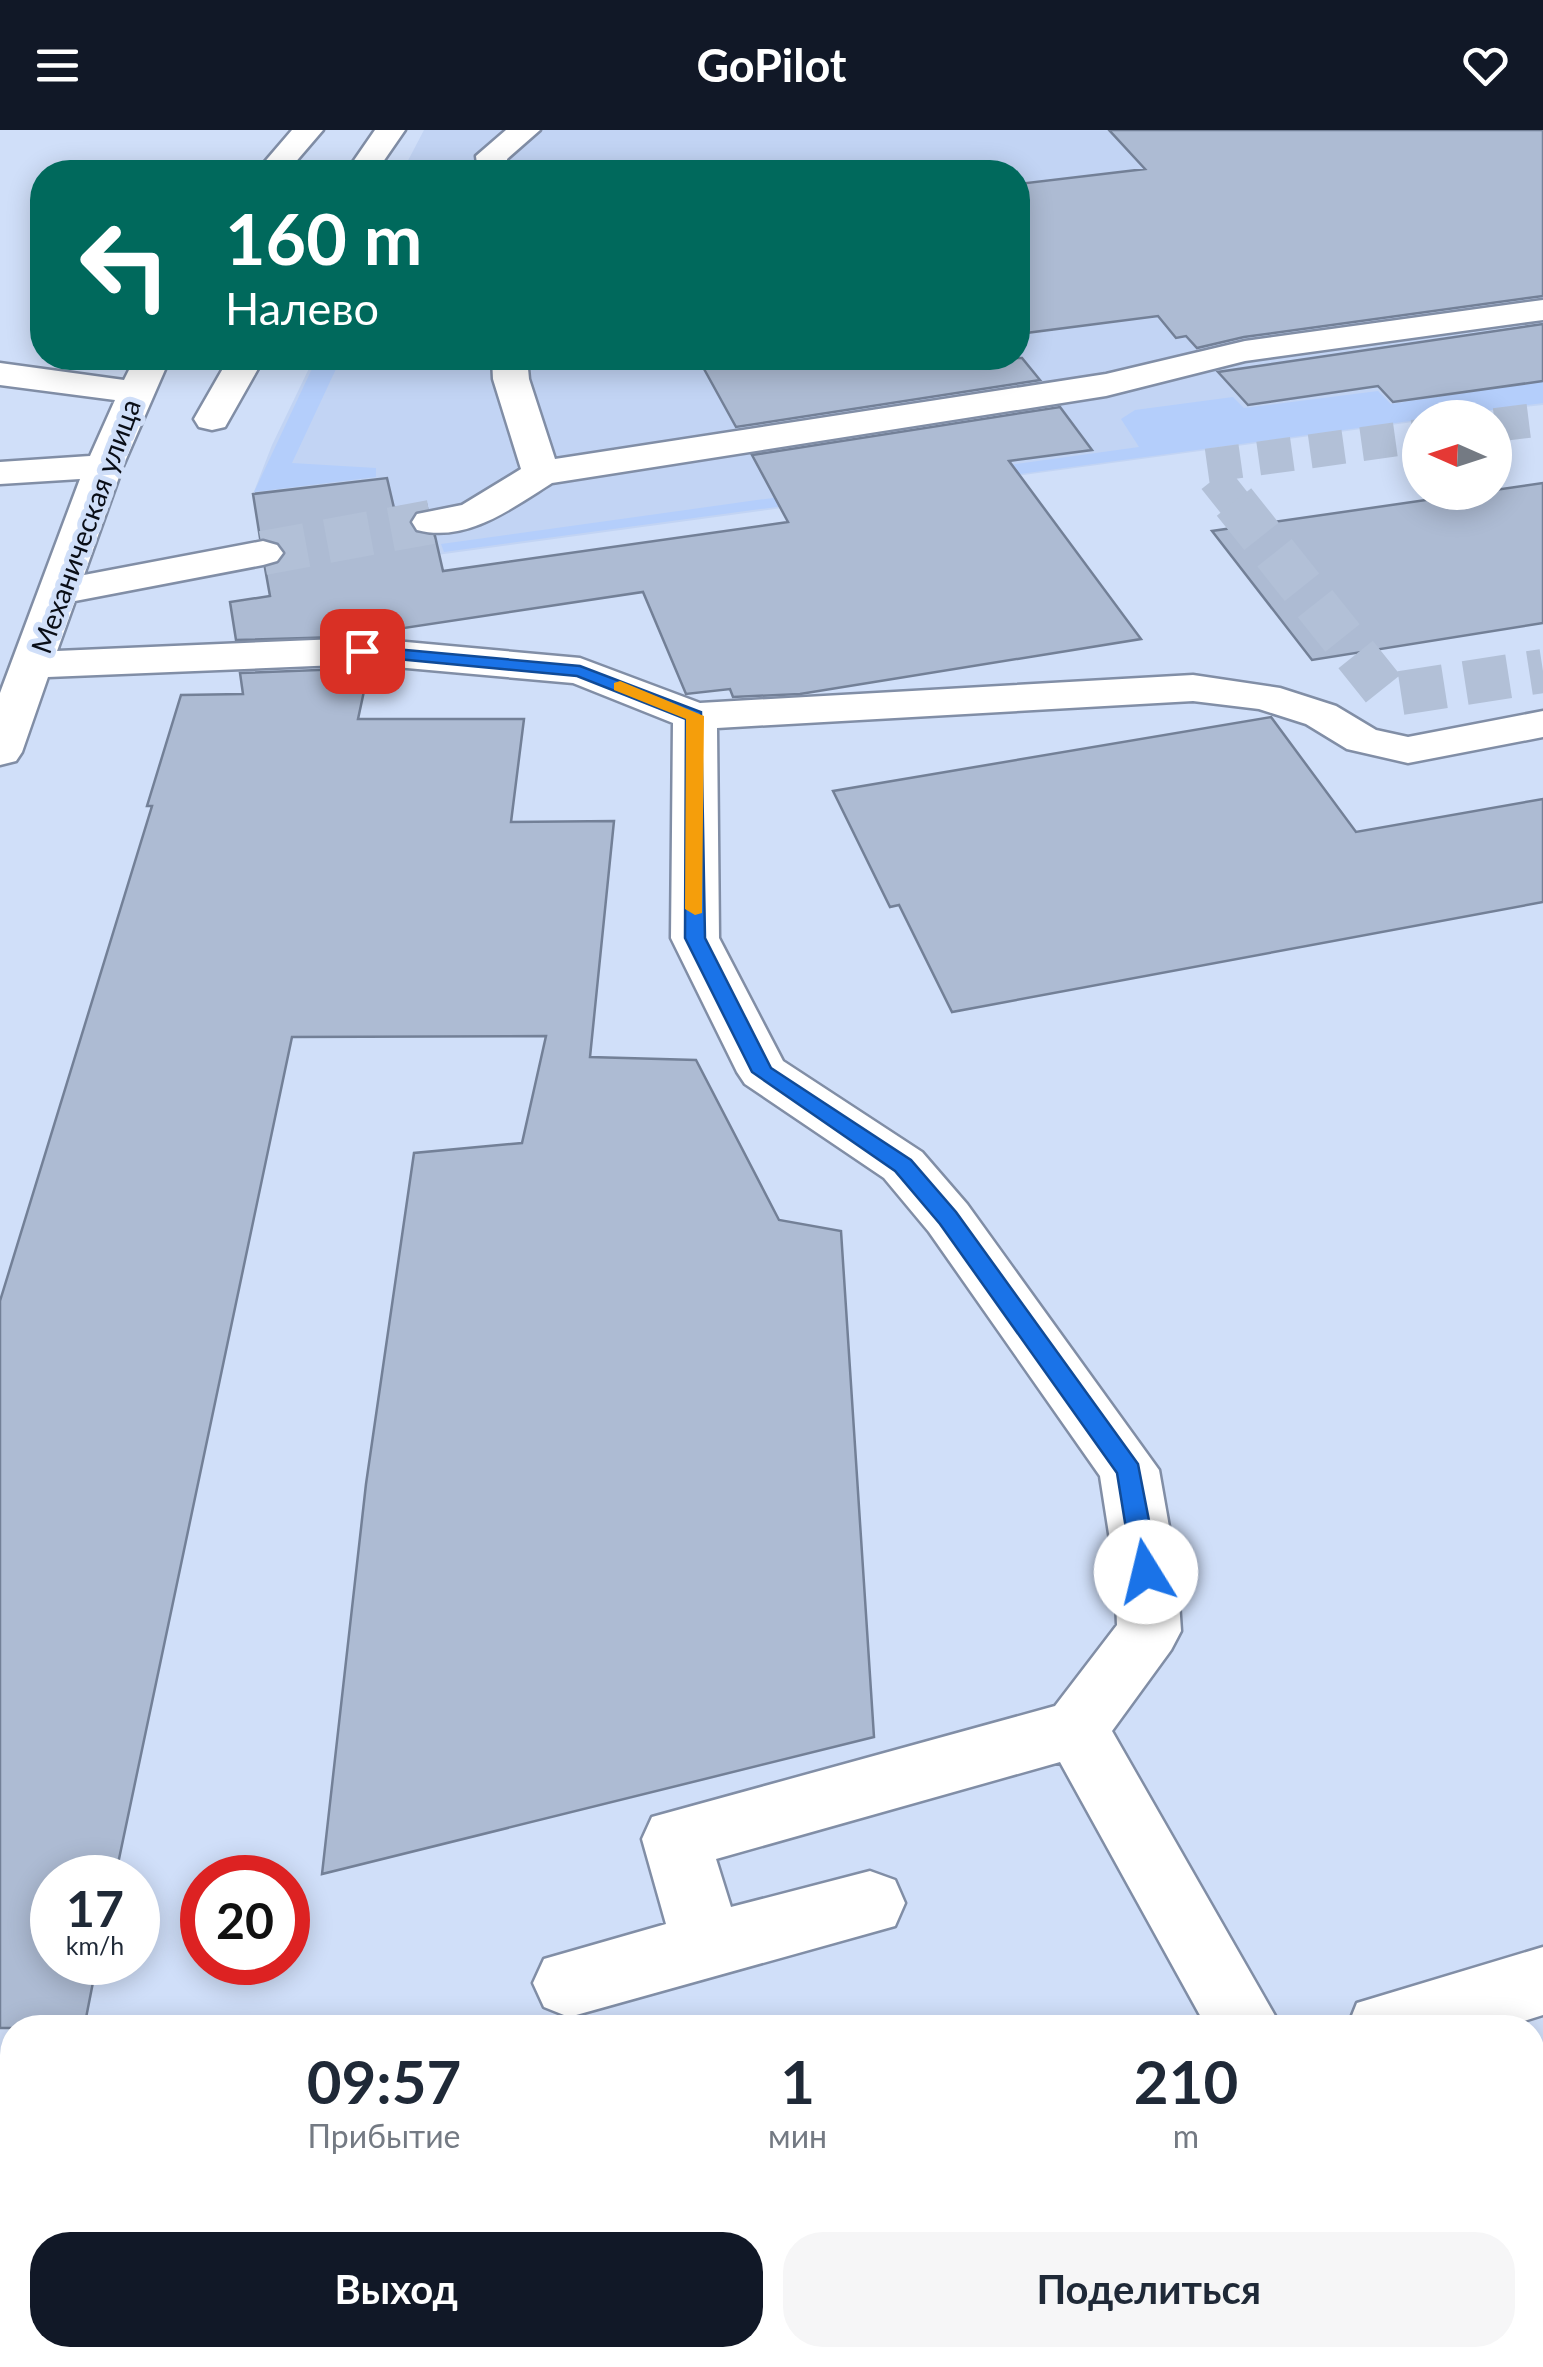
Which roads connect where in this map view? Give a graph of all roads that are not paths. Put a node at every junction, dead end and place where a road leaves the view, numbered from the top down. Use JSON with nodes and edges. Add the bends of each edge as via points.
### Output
{"nodes":[{"id":1,"x":308,"y":130,"type":"edge"},
{"id":2,"x":390,"y":130,"type":"edge"},
{"id":3,"x":525,"y":130,"type":"edge"},
{"id":4,"x":282,"y":160,"type":"edge"},
{"id":5,"x":370,"y":160,"type":"edge"},
{"id":6,"x":492,"y":160,"type":"edge"},
{"id":7,"x":1543,"y":310,"type":"edge"},
{"id":8,"x":239,"y":370,"type":"edge"},
{"id":9,"x":510,"y":370,"type":"edge"},
{"id":10,"x":0,"y":374,"type":"edge"},
{"id":11,"x":143,"y":375,"type":"edge"},
{"id":12,"x":212,"y":420,"type":"dead end"},
{"id":13,"x":104,"y":466,"type":"junction"},
{"id":14,"x":0,"y":473,"type":"edge"},
{"id":15,"x":542,"y":473,"type":"junction"},
{"id":16,"x":431,"y":522,"type":"tunnel mouth"},
{"id":17,"x":263,"y":553,"type":"tunnel mouth"},
{"id":18,"x":59,"y":592,"type":"junction"},
{"id":19,"x":24,"y":653,"type":"edge"},
{"id":20,"x":695,"y":716,"type":"junction"},
{"id":21,"x":1543,"y":724,"type":"edge"},
{"id":22,"x":0,"y":752,"type":"edge"},
{"id":23,"x":1076,"y":1729,"type":"junction"},
{"id":24,"x":870,"y":1902,"type":"dead end"},
{"id":25,"x":708,"y":1946,"type":"junction"},
{"id":26,"x":1543,"y":1981,"type":"edge"},
{"id":27,"x":570,"y":1983,"type":"dead end"},
{"id":28,"x":1239,"y":2015,"type":"edge"},
{"id":29,"x":1427,"y":2015,"type":"edge"}],
"edges":[{"from":1,"to":4,"type":"street"},
{"from":2,"to":5,"type":"street"},
{"from":3,"to":6,"type":"street"},
{"from":7,"to":15,"type":"street","via":[[1245,352],[1106,385]]},
{"from":8,"to":12,"type":"street"},
{"from":9,"to":15,"type":"street"},
{"from":10,"to":11,"type":"street"},
{"from":11,"to":13,"type":"street","name":"Механическая улица"},
{"from":13,"to":14,"type":"street"},
{"from":13,"to":18,"type":"street","name":"Механическая улица"},
{"from":15,"to":16,"type":"street","via":[[473,515]]},
{"from":17,"to":18,"type":"street"},
{"from":18,"to":19,"type":"street","name":"Механическая улица"},
{"from":19,"to":20,"type":"street","via":[[362,651],[580,671]]},
{"from":19,"to":22,"type":"street","name":"Механическая улица"},
{"from":20,"to":21,"type":"street","via":[[1194,688],[1264,698],[1320,715],[1362,740],[1408,750]]},
{"from":20,"to":23,"type":"street","via":[[695,938],[763,1072],[903,1166],[948,1218],[1129,1470],[1149,1631]]},
{"from":23,"to":25,"type":"street","via":[[676,1839]]},
{"from":23,"to":28,"type":"street"},
{"from":24,"to":25,"type":"street"},
{"from":25,"to":27,"type":"street"},
{"from":26,"to":29,"type":"street"}]}
